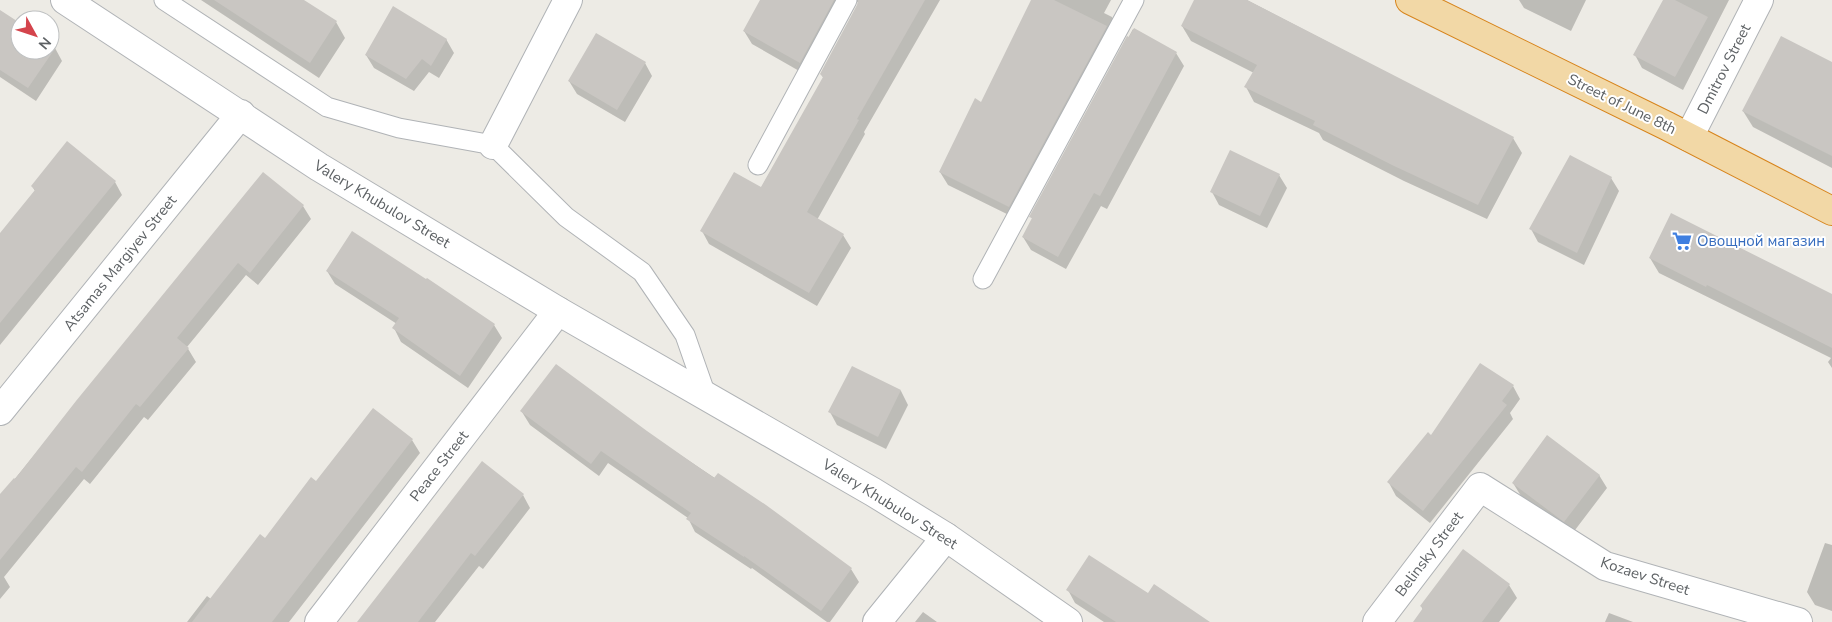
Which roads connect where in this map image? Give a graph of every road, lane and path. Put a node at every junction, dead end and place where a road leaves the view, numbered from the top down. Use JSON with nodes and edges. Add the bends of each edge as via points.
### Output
{"nodes":[{"id":1,"x":65,"y":0,"type":"edge"},
{"id":2,"x":164,"y":0,"type":"edge"},
{"id":3,"x":568,"y":0,"type":"edge"},
{"id":4,"x":847,"y":0,"type":"edge"},
{"id":5,"x":1134,"y":0,"type":"edge"},
{"id":6,"x":1410,"y":0,"type":"edge"},
{"id":7,"x":1759,"y":0,"type":"edge"},
{"id":8,"x":241,"y":114,"type":"junction"},
{"id":9,"x":1689,"y":137,"type":"junction"},
{"id":10,"x":493,"y":145,"type":"junction"},
{"id":11,"x":758,"y":165,"type":"dead end"},
{"id":12,"x":1832,"y":211,"type":"edge"},
{"id":13,"x":983,"y":279,"type":"dead end"},
{"id":14,"x":558,"y":311,"type":"junction"},
{"id":15,"x":706,"y":395,"type":"junction"},
{"id":16,"x":0,"y":411,"type":"edge"},
{"id":17,"x":1480,"y":487,"type":"joint"},
{"id":18,"x":946,"y":537,"type":"junction"},
{"id":19,"x":318,"y":622,"type":"edge"},
{"id":20,"x":877,"y":622,"type":"edge"},
{"id":21,"x":1068,"y":622,"type":"edge"},
{"id":22,"x":1377,"y":622,"type":"edge"},
{"id":23,"x":1798,"y":622,"type":"edge"}],
"edges":[{"from":1,"to":8,"type":"street","name":"Valery Khubulov Street"},
{"from":2,"to":10,"type":"lane","via":[[327,106],[399,128]]},
{"from":3,"to":10,"type":"street"},
{"from":4,"to":11,"type":"lane"},
{"from":5,"to":13,"type":"lane"},
{"from":6,"to":9,"type":"highway","name":"Street of June 8th"},
{"from":7,"to":9,"type":"street","name":"Dmitrov Street"},
{"from":8,"to":14,"type":"street","name":"Valery Khubulov Street","via":[[319,168]]},
{"from":8,"to":16,"type":"street","name":"Atsamas Margiyev Street"},
{"from":9,"to":12,"type":"highway","name":"Street of June 8th"},
{"from":10,"to":15,"type":"lane","via":[[566,217],[642,272],[685,335]]},
{"from":14,"to":15,"type":"street","name":"Valery Khubulov Street"},
{"from":14,"to":19,"type":"street","name":"Peace Street"},
{"from":15,"to":18,"type":"street","name":"Valery Khubulov Street"},
{"from":17,"to":22,"type":"street","name":"Belinsky Street"},
{"from":17,"to":23,"type":"street","name":"Kozaev Street","via":[[1605,566]]},
{"from":18,"to":20,"type":"street"},
{"from":18,"to":21,"type":"street","name":"Valery Khubulov Street"}]}
